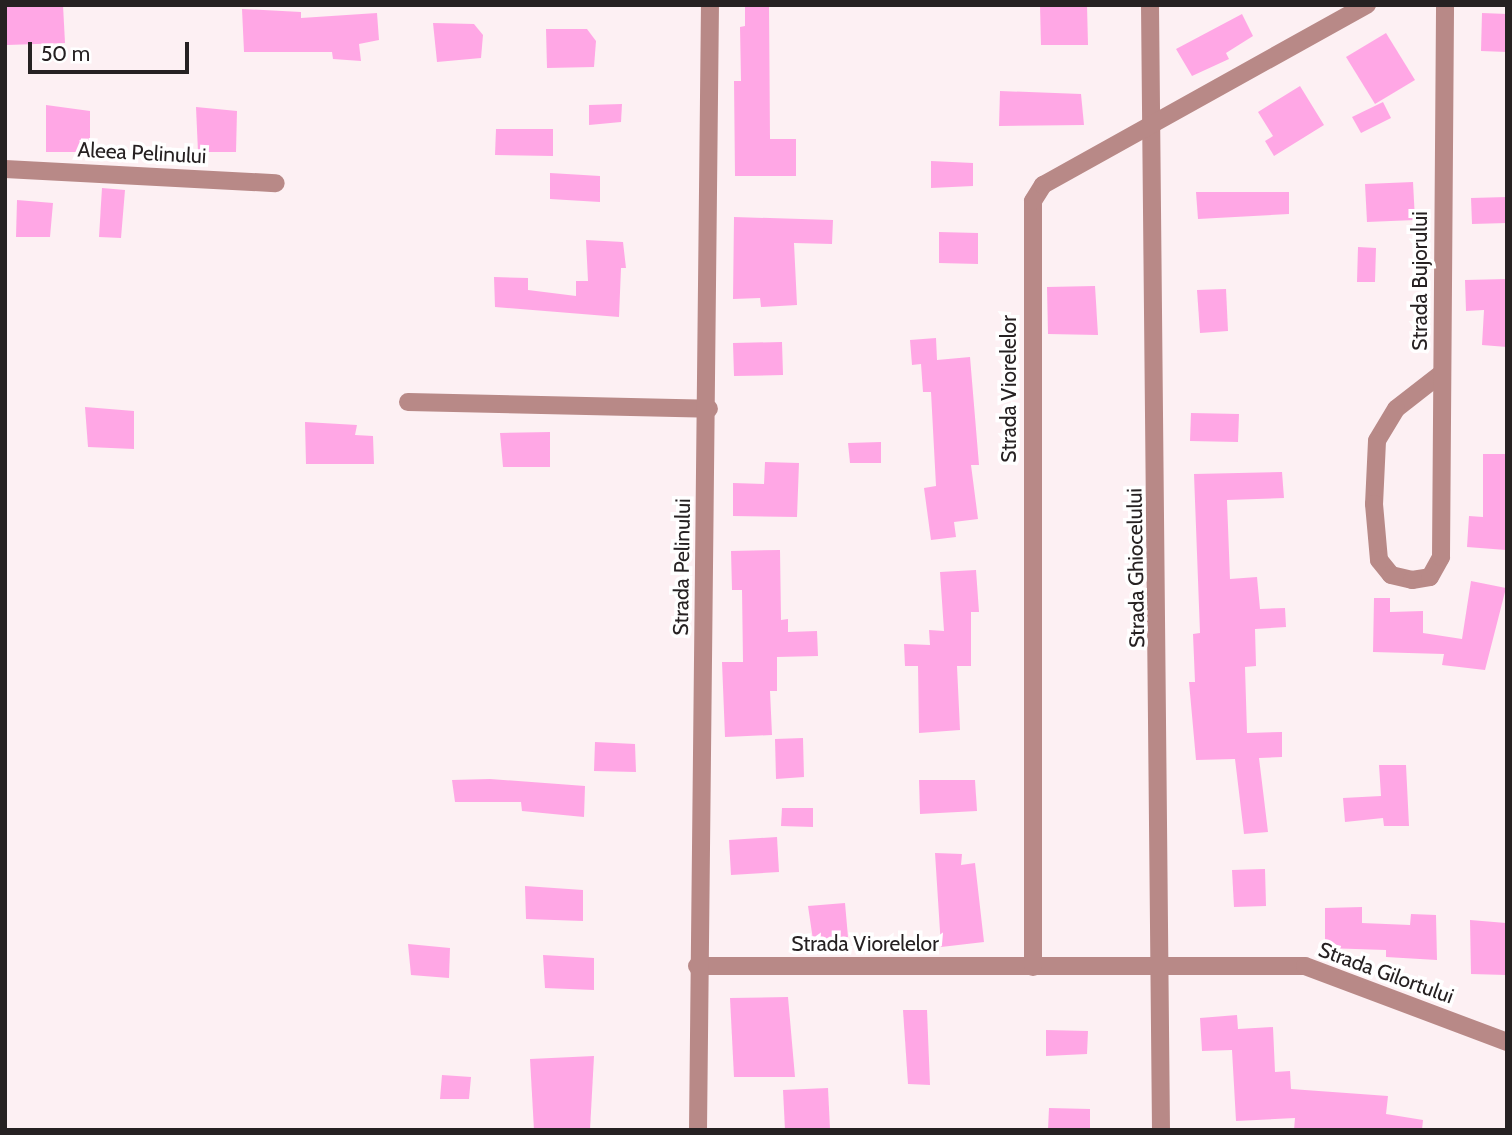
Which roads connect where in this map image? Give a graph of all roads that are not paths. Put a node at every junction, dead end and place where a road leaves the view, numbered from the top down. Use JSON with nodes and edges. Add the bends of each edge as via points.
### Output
{"nodes":[{"id":1,"x":710,"y":5,"type":"edge"},
{"id":2,"x":1150,"y":5,"type":"edge"},
{"id":3,"x":1367,"y":5,"type":"edge"},
{"id":4,"x":1445,"y":5,"type":"edge"},
{"id":5,"x":1154,"y":123,"type":"junction"},
{"id":6,"x":5,"y":169,"type":"edge"},
{"id":7,"x":276,"y":183,"type":"dead end"},
{"id":8,"x":1442,"y":373,"type":"junction"},
{"id":9,"x":408,"y":402,"type":"dead end"},
{"id":10,"x":709,"y":409,"type":"junction"},
{"id":11,"x":697,"y":967,"type":"junction"},
{"id":12,"x":1033,"y":967,"type":"junction"},
{"id":13,"x":1161,"y":969,"type":"junction"},
{"id":14,"x":1507,"y":1042,"type":"edge"},
{"id":15,"x":698,"y":1130,"type":"edge"},
{"id":16,"x":1161,"y":1130,"type":"edge"}],
"edges":[{"from":1,"to":10,"type":"street","name":"Strada Pelinului"},
{"from":2,"to":5,"type":"street","name":"Strada Ghiocelului"},
{"from":3,"to":5,"type":"street","name":"Strada Viorelelor"},
{"from":4,"to":8,"type":"street","name":"Strada Bujorului"},
{"from":5,"to":12,"type":"street","name":"Strada Viorelelor","via":[[1043,185],[1033,201]]},
{"from":5,"to":13,"type":"street","name":"Strada Ghiocelului"},
{"from":6,"to":7,"type":"street","name":"Aleea Pelinului"},
{"from":8,"to":8,"type":"street","name":"Strada Bujorului","via":[[1396,409],[1377,441],[1374,504],[1379,560],[1391,575],[1412,580],[1430,577],[1441,556]]},
{"from":9,"to":10,"type":"street"},
{"from":10,"to":11,"type":"street","name":"Strada Pelinului"},
{"from":11,"to":12,"type":"street","name":"Strada Viorelelor"},
{"from":11,"to":15,"type":"street","name":"Strada Pelinului"},
{"from":12,"to":13,"type":"street","name":"Strada Viorelelor"},
{"from":13,"to":14,"type":"street","name":"Strada Gilortului","via":[[1305,966]]},
{"from":13,"to":16,"type":"street","name":"Strada Ghiocelului"}]}
